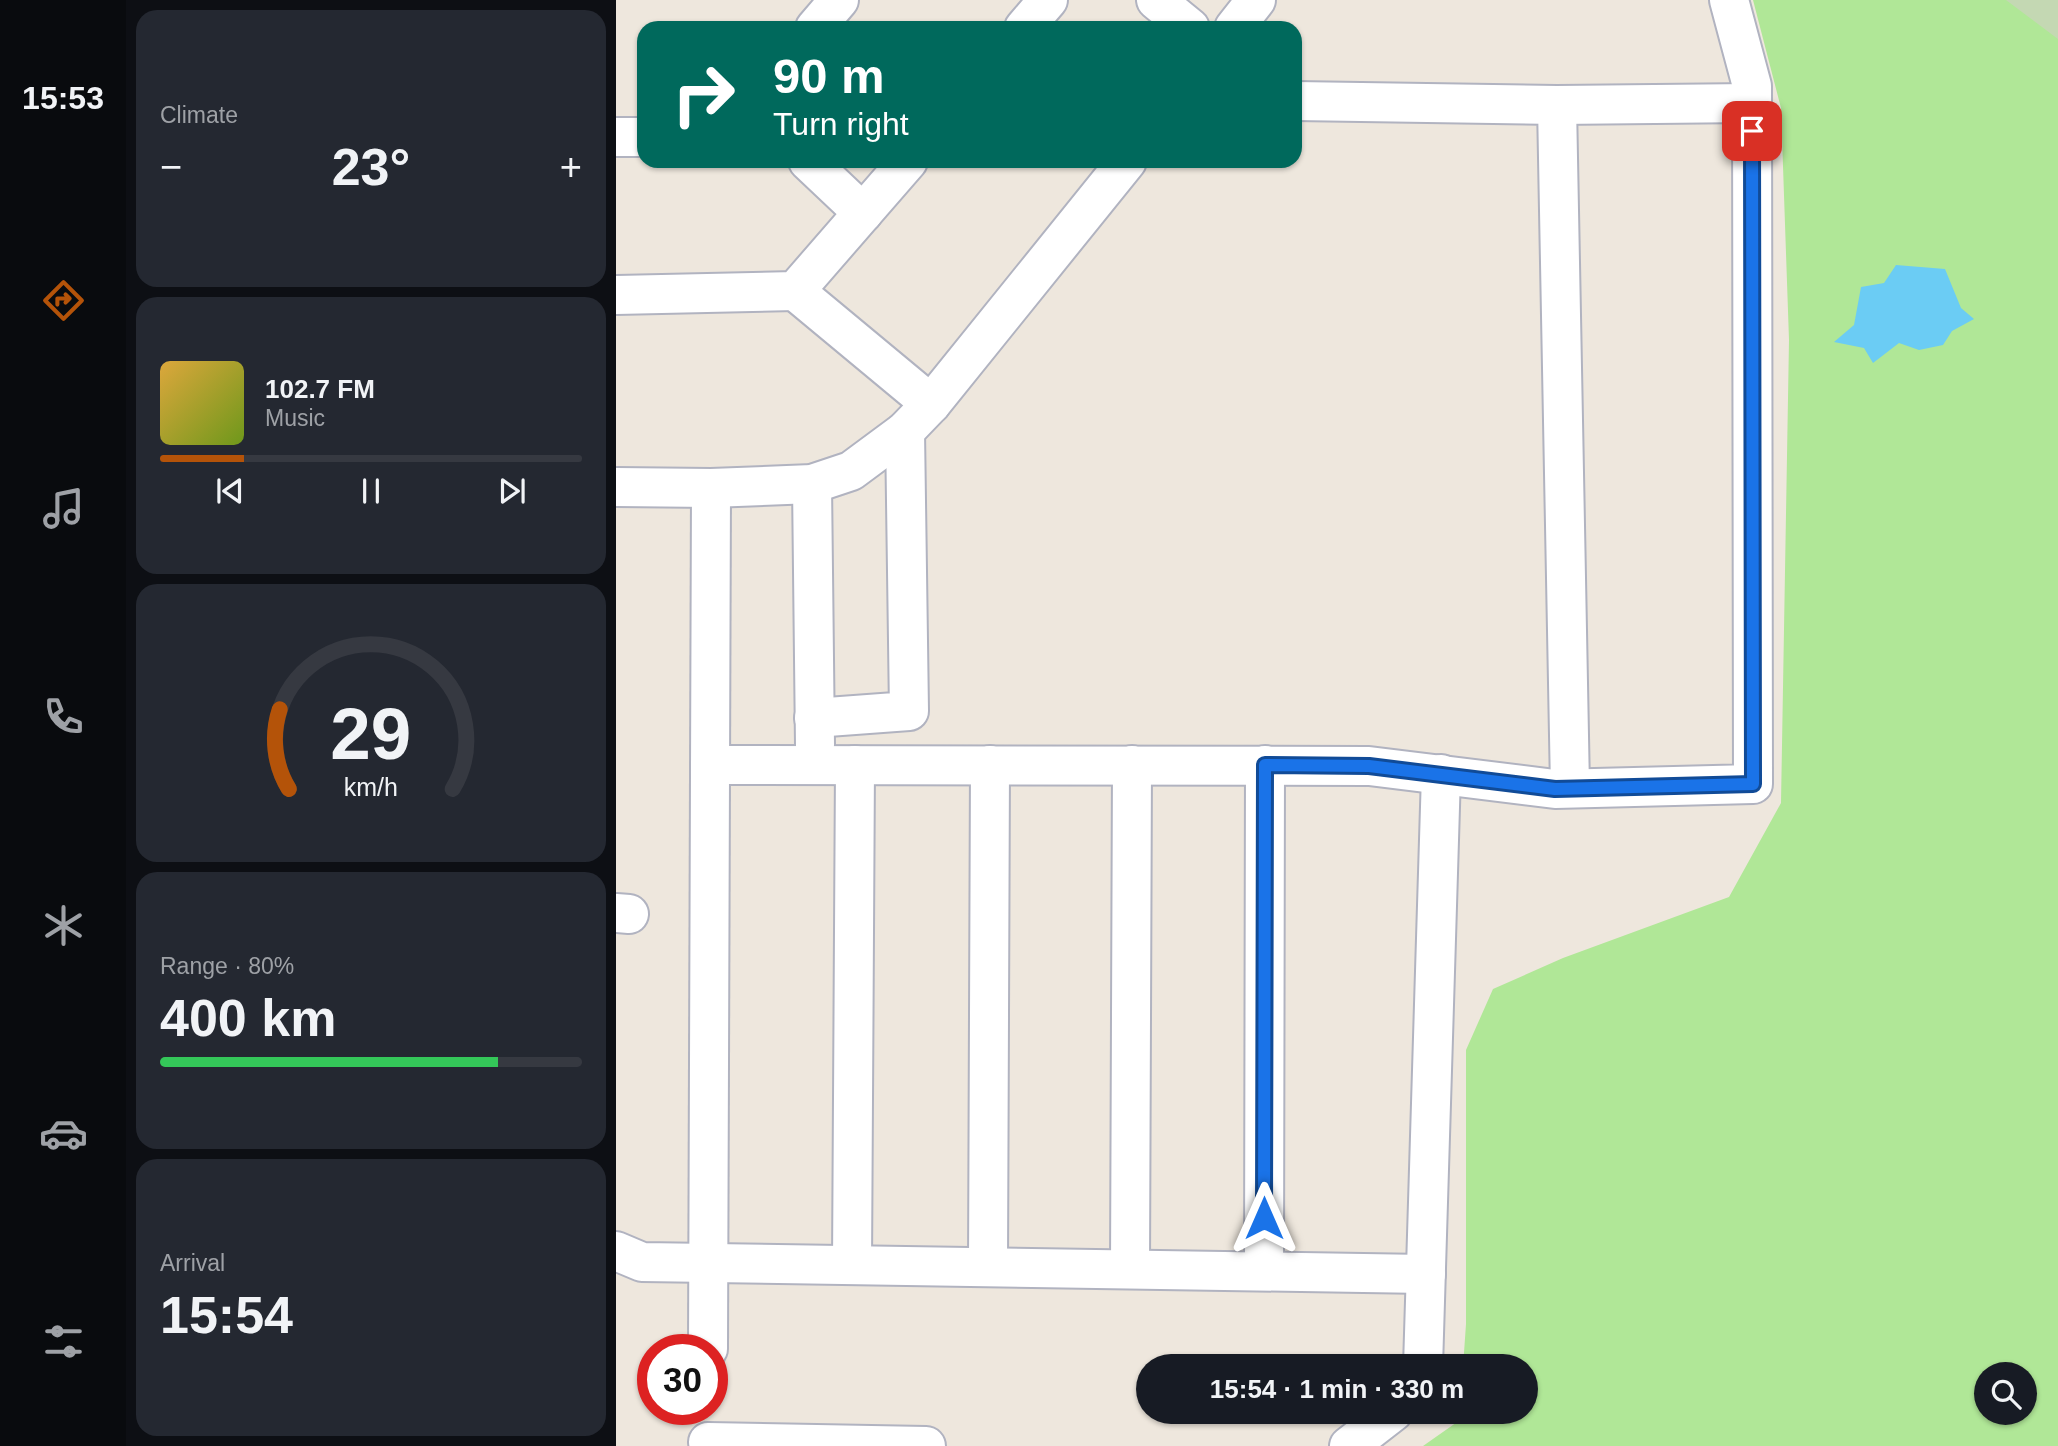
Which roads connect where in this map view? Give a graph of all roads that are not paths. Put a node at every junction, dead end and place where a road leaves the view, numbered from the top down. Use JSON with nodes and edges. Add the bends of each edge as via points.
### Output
{"nodes":[{"id":1,"x":839,"y":0,"type":"edge"},
{"id":2,"x":1048,"y":0,"type":"edge"},
{"id":3,"x":1156,"y":0,"type":"edge"},
{"id":4,"x":1256,"y":0,"type":"edge"},
{"id":5,"x":1729,"y":0,"type":"edge"},
{"id":6,"x":821,"y":21,"type":"edge"},
{"id":7,"x":1030,"y":21,"type":"edge"},
{"id":8,"x":1182,"y":21,"type":"edge"},
{"id":9,"x":1240,"y":21,"type":"edge"},
{"id":10,"x":1302,"y":101,"type":"edge"},
{"id":11,"x":1752,"y":103,"type":"junction"},
{"id":12,"x":1557,"y":105,"type":"junction"},
{"id":13,"x":616,"y":137,"type":"edge"},
{"id":14,"x":637,"y":138,"type":"edge"},
{"id":15,"x":815,"y":168,"type":"edge"},
{"id":16,"x":902,"y":168,"type":"edge"},
{"id":17,"x":1122,"y":168,"type":"edge"},
{"id":18,"x":863,"y":213,"type":"junction"},
{"id":19,"x":795,"y":291,"type":"junction"},
{"id":20,"x":616,"y":295,"type":"edge"},
{"id":21,"x":931,"y":404,"type":"junction"},
{"id":22,"x":905,"y":431,"type":"junction"},
{"id":23,"x":812,"y":484,"type":"junction"},
{"id":24,"x":616,"y":487,"type":"edge"},
{"id":25,"x":710,"y":488,"type":"junction"},
{"id":26,"x":814,"y":718,"type":"junction"},
{"id":27,"x":710,"y":765,"type":"junction"},
{"id":28,"x":815,"y":765,"type":"junction"},
{"id":29,"x":855,"y":765,"type":"junction"},
{"id":30,"x":990,"y":765,"type":"junction"},
{"id":31,"x":1132,"y":765,"type":"junction"},
{"id":32,"x":1265,"y":765,"type":"junction"},
{"id":33,"x":1441,"y":774,"type":"junction"},
{"id":34,"x":1570,"y":788,"type":"junction"},
{"id":35,"x":616,"y":1251,"type":"edge"},
{"id":36,"x":708,"y":1264,"type":"junction"},
{"id":37,"x":852,"y":1265,"type":"junction"},
{"id":38,"x":988,"y":1267,"type":"junction"},
{"id":39,"x":1130,"y":1269,"type":"junction"},
{"id":40,"x":1264,"y":1271,"type":"junction"},
{"id":41,"x":1426,"y":1274,"type":"junction"},
{"id":42,"x":708,"y":1334,"type":"edge"},
{"id":43,"x":1423,"y":1354,"type":"edge"},
{"id":44,"x":1377,"y":1424,"type":"edge"},
{"id":45,"x":708,"y":1432,"type":"edge"},
{"id":46,"x":926,"y":1446,"type":"edge"},
{"id":47,"x":1349,"y":1446,"type":"edge"}],
"edges":[{"from":1,"to":6,"type":"street"},
{"from":2,"to":7,"type":"street"},
{"from":3,"to":8,"type":"street"},
{"from":4,"to":9,"type":"street"},
{"from":5,"to":11,"type":"street","via":[[1752,86]]},
{"from":10,"to":12,"type":"street"},
{"from":11,"to":12,"type":"street"},
{"from":11,"to":34,"type":"street","via":[[1753,784]]},
{"from":12,"to":34,"type":"street"},
{"from":13,"to":14,"type":"street"},
{"from":15,"to":18,"type":"street"},
{"from":16,"to":18,"type":"street"},
{"from":17,"to":21,"type":"street"},
{"from":18,"to":19,"type":"street"},
{"from":19,"to":20,"type":"street"},
{"from":19,"to":21,"type":"street"},
{"from":21,"to":22,"type":"street"},
{"from":22,"to":23,"type":"street","via":[[851,471]]},
{"from":22,"to":26,"type":"street","via":[[909,710]]},
{"from":23,"to":25,"type":"street"},
{"from":23,"to":26,"type":"street"},
{"from":24,"to":25,"type":"street"},
{"from":25,"to":27,"type":"street"},
{"from":26,"to":28,"type":"street"},
{"from":27,"to":28,"type":"street"},
{"from":27,"to":36,"type":"street"},
{"from":28,"to":29,"type":"street"},
{"from":29,"to":30,"type":"street"},
{"from":29,"to":37,"type":"street"},
{"from":30,"to":31,"type":"street"},
{"from":30,"to":38,"type":"street"},
{"from":31,"to":32,"type":"street"},
{"from":31,"to":39,"type":"street"},
{"from":32,"to":33,"type":"street","via":[[1369,766]]},
{"from":32,"to":40,"type":"street"},
{"from":33,"to":34,"type":"street"},
{"from":33,"to":41,"type":"street"},
{"from":35,"to":36,"type":"street","via":[[642,1262]]},
{"from":36,"to":37,"type":"street"},
{"from":36,"to":42,"type":"street"},
{"from":37,"to":38,"type":"street"},
{"from":38,"to":39,"type":"street"},
{"from":39,"to":40,"type":"street"},
{"from":40,"to":41,"type":"street"},
{"from":41,"to":43,"type":"street"},
{"from":44,"to":47,"type":"street"},
{"from":45,"to":46,"type":"street"}]}
